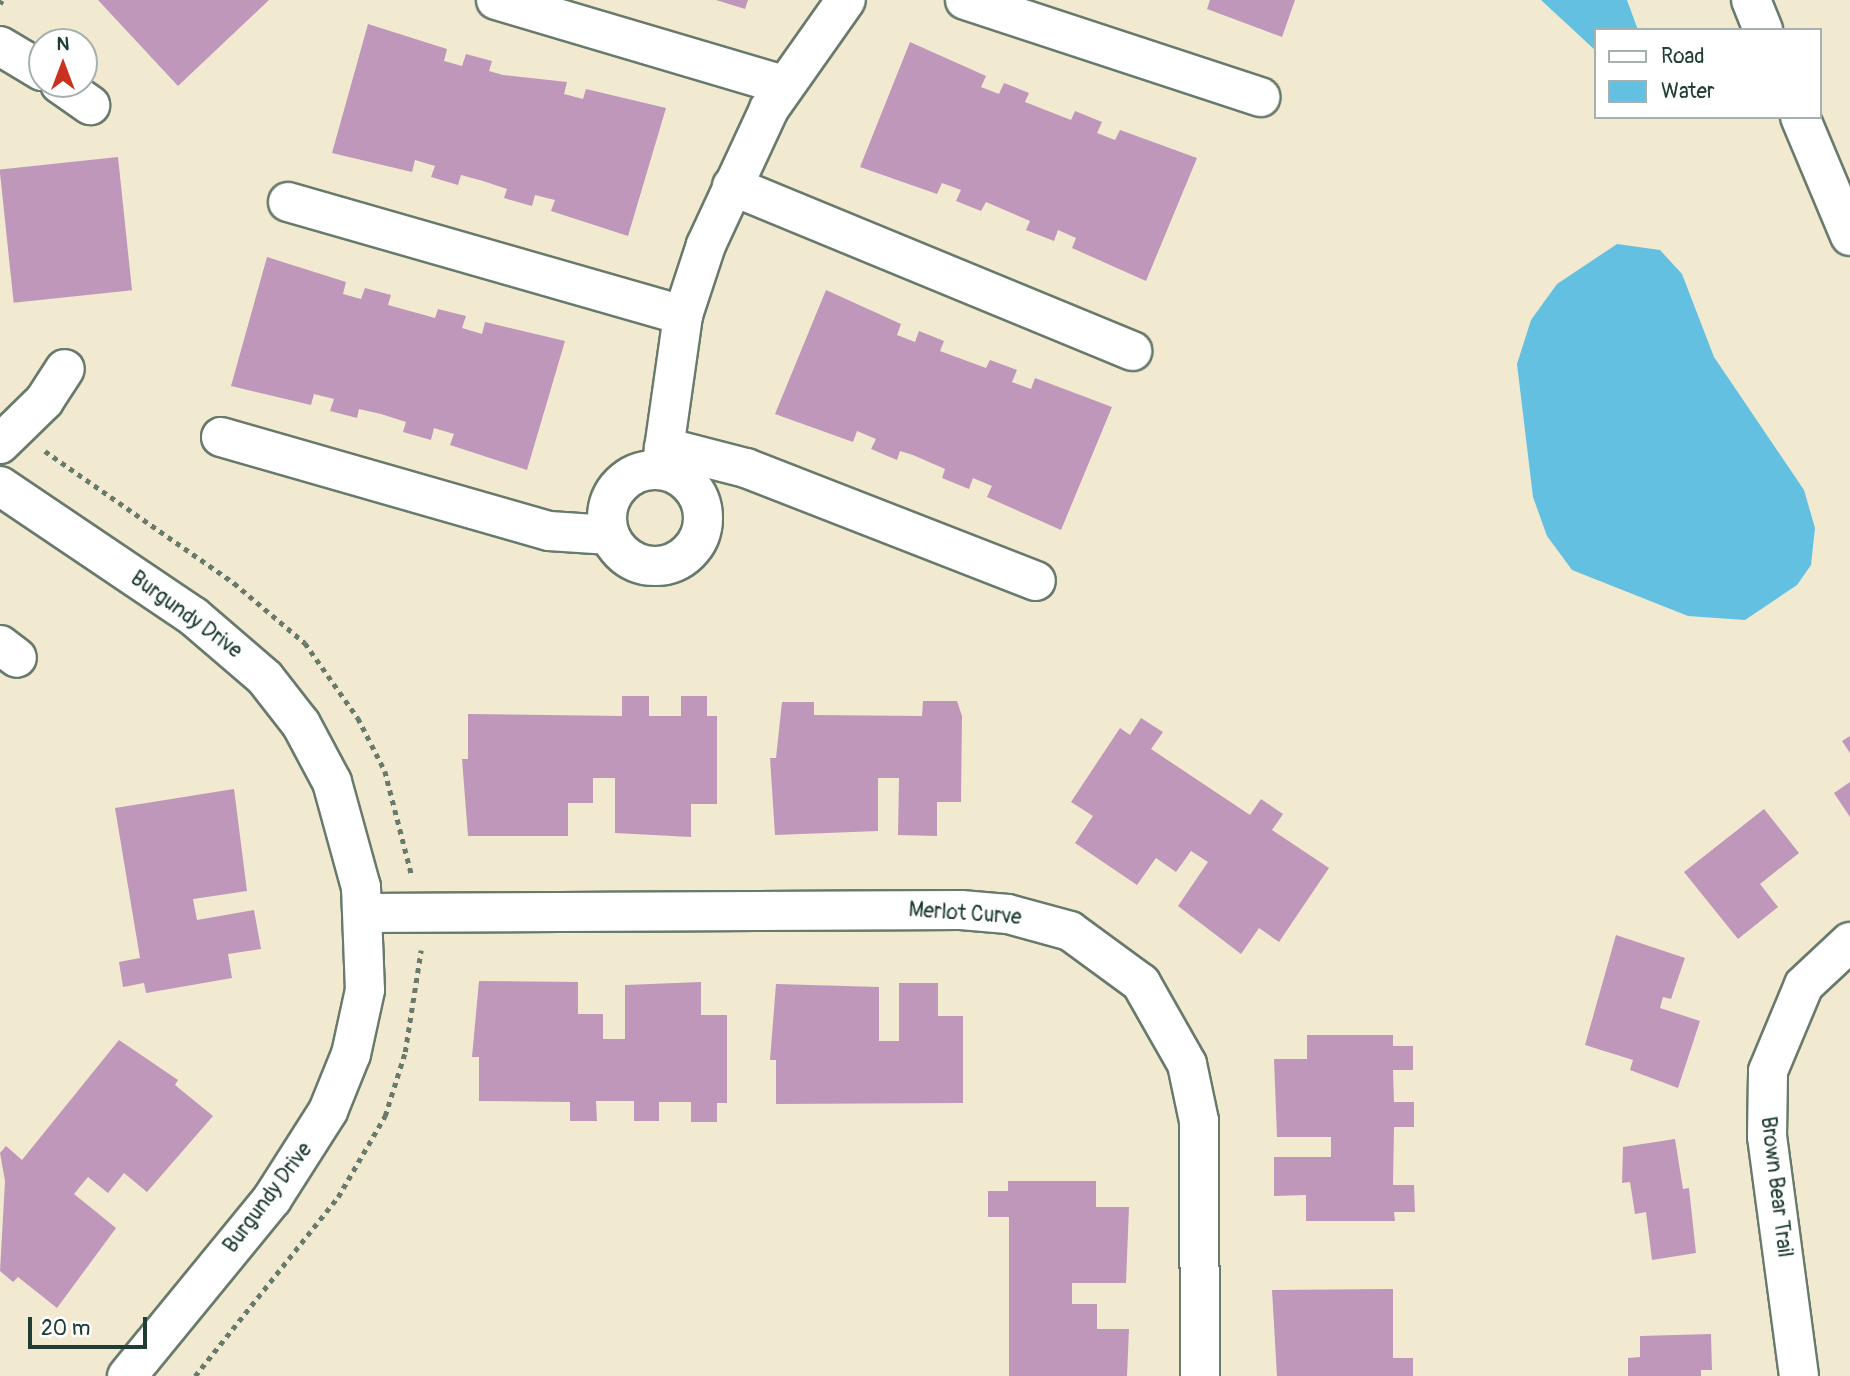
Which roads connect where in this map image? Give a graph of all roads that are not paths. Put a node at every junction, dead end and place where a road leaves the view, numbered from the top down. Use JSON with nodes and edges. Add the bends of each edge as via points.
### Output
{"nodes":[{"id":1,"x":496,"y":0,"type":"edge"},
{"id":2,"x":846,"y":0,"type":"edge"},
{"id":3,"x":965,"y":0,"type":"edge"},
{"id":4,"x":1751,"y":0,"type":"edge"},
{"id":5,"x":1762,"y":28,"type":"edge"},
{"id":6,"x":0,"y":46,"type":"edge"},
{"id":7,"x":28,"y":63,"type":"edge"},
{"id":8,"x":783,"y":85,"type":"junction"},
{"id":9,"x":1260,"y":97,"type":"dead end"},
{"id":10,"x":1801,"y":119,"type":"edge"},
{"id":11,"x":732,"y":186,"type":"junction"},
{"id":12,"x":288,"y":202,"type":"dead end"},
{"id":13,"x":1848,"y":226,"type":"edge"},
{"id":14,"x":683,"y":314,"type":"junction"},
{"id":15,"x":1132,"y":351,"type":"dead end"},
{"id":16,"x":65,"y":369,"type":"dead end"},
{"id":17,"x":10,"y":435,"type":"edge"},
{"id":18,"x":221,"y":437,"type":"dead end"},
{"id":19,"x":662,"y":458,"type":"junction"},
{"id":20,"x":0,"y":486,"type":"edge"},
{"id":21,"x":610,"y":535,"type":"junction"},
{"id":22,"x":1036,"y":581,"type":"dead end"},
{"id":23,"x":363,"y":913,"type":"junction"},
{"id":24,"x":1850,"y":942,"type":"edge"},
{"id":25,"x":127,"y":1376,"type":"edge"},
{"id":26,"x":1200,"y":1376,"type":"edge"},
{"id":27,"x":1799,"y":1376,"type":"edge"}],
"edges":[{"from":1,"to":8,"type":"street"},
{"from":2,"to":8,"type":"street"},
{"from":3,"to":9,"type":"street"},
{"from":4,"to":5,"type":"street"},
{"from":6,"to":7,"type":"street"},
{"from":8,"to":11,"type":"street"},
{"from":10,"to":13,"type":"street"},
{"from":11,"to":14,"type":"street"},
{"from":11,"to":15,"type":"street"},
{"from":12,"to":14,"type":"street"},
{"from":14,"to":19,"type":"street"},
{"from":16,"to":17,"type":"street"},
{"from":18,"to":21,"type":"street","via":[[550,531]]},
{"from":19,"to":21,"type":"street","via":[[620,484],[609,504]]},
{"from":19,"to":21,"type":"street","via":[[701,503],[695,544],[670,564],[647,565],[626,556]]},
{"from":19,"to":22,"type":"street","via":[[746,468]]},
{"from":20,"to":23,"type":"street","name":"Burgundy Drive","via":[[220,635],[284,698],[343,806]]},
{"from":23,"to":25,"type":"street","name":"Burgundy Drive","via":[[367,953],[359,1023],[318,1130],[272,1199]]},
{"from":23,"to":26,"type":"street","name":"Merlot Curve","via":[[961,910],[1037,920],[1101,948],[1141,983],[1159,1010],[1194,1090]]},
{"from":24,"to":27,"type":"street","name":"Brown Bear Trail","via":[[1804,985],[1768,1072],[1767,1137]]}]}
